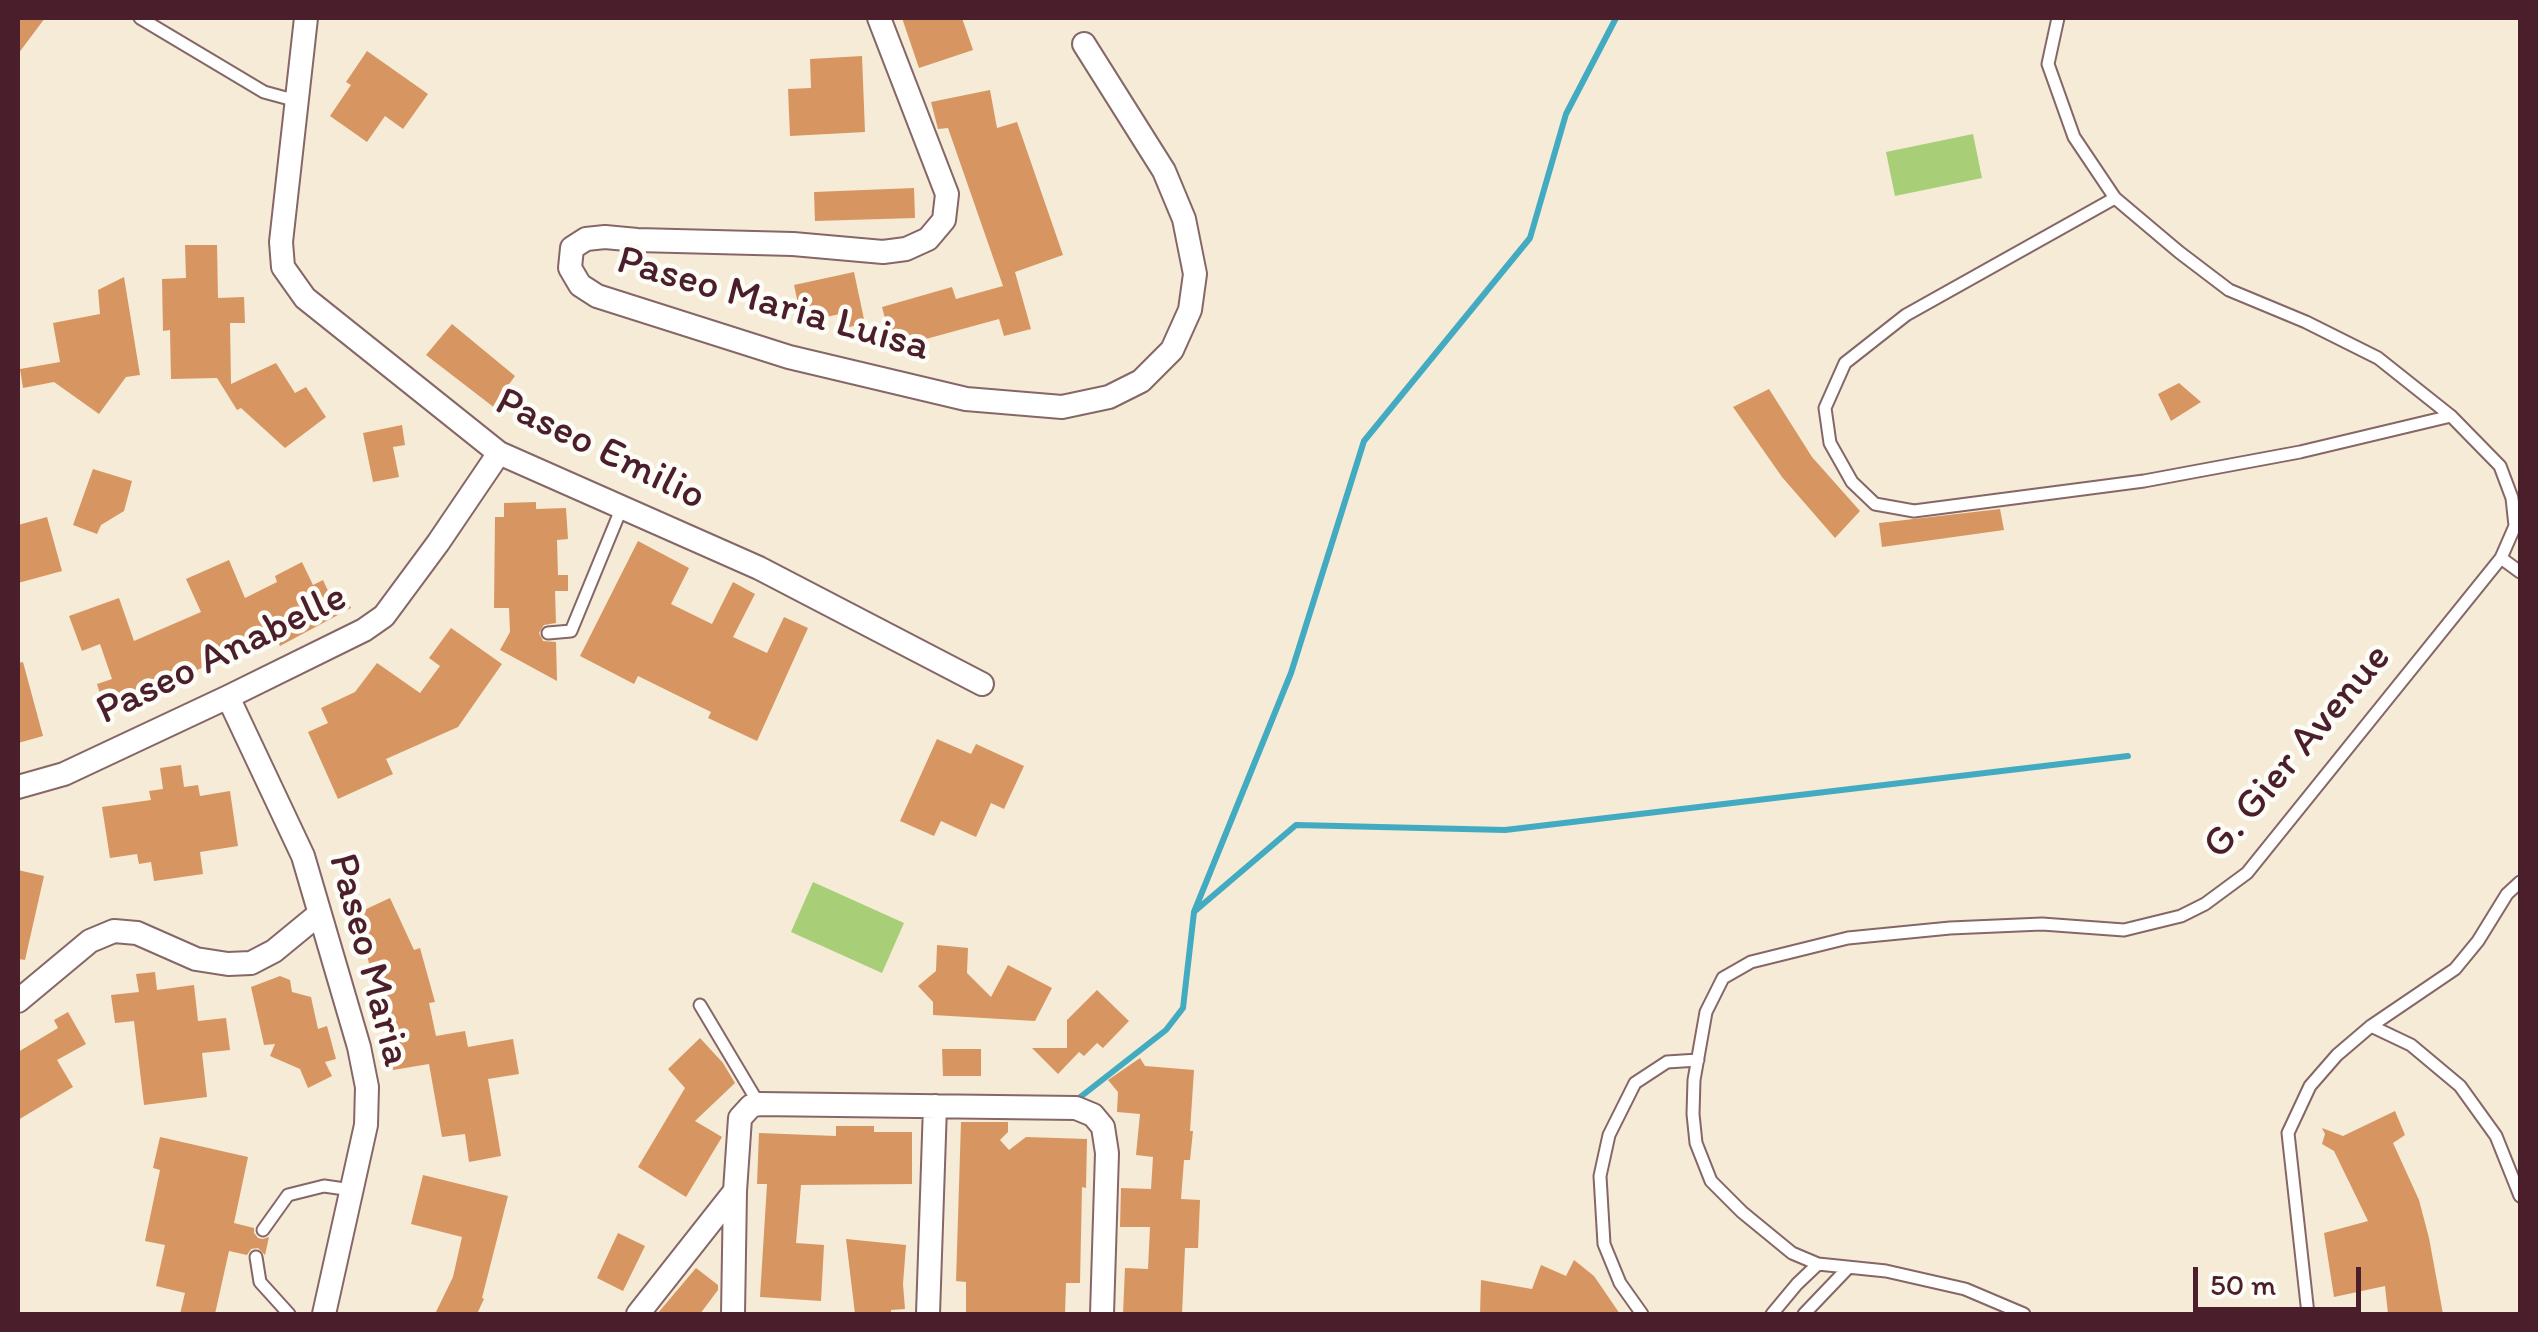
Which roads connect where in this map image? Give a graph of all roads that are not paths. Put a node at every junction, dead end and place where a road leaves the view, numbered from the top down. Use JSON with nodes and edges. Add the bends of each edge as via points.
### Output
{"nodes":[{"id":1,"x":140,"y":18,"type":"edge"},
{"id":2,"x":306,"y":18,"type":"edge"},
{"id":3,"x":879,"y":18,"type":"edge"},
{"id":4,"x":2058,"y":18,"type":"edge"},
{"id":5,"x":1084,"y":44,"type":"dead end"},
{"id":6,"x":297,"y":100,"type":"junction"},
{"id":7,"x":2115,"y":198,"type":"junction"},
{"id":8,"x":2451,"y":416,"type":"junction"},
{"id":9,"x":499,"y":453,"type":"junction"},
{"id":10,"x":622,"y":507,"type":"junction"},
{"id":11,"x":2502,"y":558,"type":"junction"},
{"id":12,"x":2520,"y":572,"type":"edge"},
{"id":13,"x":548,"y":633,"type":"dead end"},
{"id":14,"x":982,"y":684,"type":"dead end"},
{"id":15,"x":228,"y":697,"type":"junction"},
{"id":16,"x":18,"y":787,"type":"edge"},
{"id":17,"x":2520,"y":882,"type":"edge"},
{"id":18,"x":319,"y":914,"type":"junction"},
{"id":19,"x":18,"y":1001,"type":"edge"},
{"id":20,"x":700,"y":1005,"type":"dead end"},
{"id":21,"x":2371,"y":1026,"type":"junction"},
{"id":22,"x":1698,"y":1060,"type":"junction"},
{"id":23,"x":759,"y":1104,"type":"junction"},
{"id":24,"x":935,"y":1106,"type":"junction"},
{"id":25,"x":352,"y":1190,"type":"junction"},
{"id":26,"x":735,"y":1191,"type":"junction"},
{"id":27,"x":2520,"y":1196,"type":"edge"},
{"id":28,"x":263,"y":1230,"type":"dead end"},
{"id":29,"x":256,"y":1257,"type":"dead end"},
{"id":30,"x":1818,"y":1264,"type":"junction"},
{"id":31,"x":1848,"y":1268,"type":"junction"},
{"id":32,"x":289,"y":1314,"type":"edge"},
{"id":33,"x":324,"y":1314,"type":"edge"},
{"id":34,"x":638,"y":1314,"type":"edge"},
{"id":35,"x":734,"y":1314,"type":"edge"},
{"id":36,"x":928,"y":1314,"type":"edge"},
{"id":37,"x":1102,"y":1314,"type":"edge"},
{"id":38,"x":1642,"y":1314,"type":"edge"},
{"id":39,"x":1772,"y":1314,"type":"edge"},
{"id":40,"x":1804,"y":1314,"type":"edge"},
{"id":41,"x":2024,"y":1314,"type":"edge"},
{"id":42,"x":2308,"y":1314,"type":"edge"}],
"edges":[{"from":1,"to":6,"type":"lane","via":[[264,92]]},
{"from":2,"to":6,"type":"street","name":"Paseo Emilio"},
{"from":3,"to":5,"type":"street","name":"Paseo Maria Luisa","via":[[947,194],[944,220],[928,239],[882,252],[605,236],[572,248],[570,268],[580,285],[789,356],[966,399],[1062,407],[1141,381],[1172,350],[1190,310],[1195,274],[1184,219],[1164,171]]},
{"from":4,"to":7,"type":"lane","name":"G. Gier Avenue","via":[[2048,64],[2074,137]]},
{"from":6,"to":9,"type":"street","name":"Paseo Emilio","via":[[283,267],[305,298]]},
{"from":7,"to":8,"type":"lane","name":"G. Gier Avenue","via":[[2230,290],[2378,358]]},
{"from":7,"to":8,"type":"lane","via":[[1906,315],[1846,363],[1824,408],[1830,443],[1874,504],[1914,511],[2144,480]]},
{"from":8,"to":11,"type":"lane","name":"G. Gier Avenue","via":[[2500,466],[2512,498],[2515,526]]},
{"from":9,"to":10,"type":"street","name":"Paseo Emilio"},
{"from":9,"to":15,"type":"street","name":"Paseo Anabelle","via":[[384,616]]},
{"from":10,"to":13,"type":"lane","via":[[572,631]]},
{"from":10,"to":14,"type":"street","name":"Paseo Emilio","via":[[759,568]]},
{"from":11,"to":12,"type":"lane"},
{"from":11,"to":22,"type":"lane","name":"G. Gier Avenue","via":[[2247,872],[2205,904],[2124,930],[2042,924],[1950,928],[1848,938],[1751,962],[1724,978],[1706,1012]]},
{"from":15,"to":16,"type":"street","name":"Paseo Anabelle","via":[[64,774]]},
{"from":15,"to":18,"type":"street","name":"Paseo Maria","via":[[303,856]]},
{"from":17,"to":21,"type":"lane","via":[[2456,969]]},
{"from":18,"to":19,"type":"street","via":[[251,963],[196,960],[137,933],[114,932],[90,942]]},
{"from":18,"to":25,"type":"street","name":"Paseo Maria","via":[[366,1087],[366,1125]]},
{"from":20,"to":23,"type":"lane"},
{"from":21,"to":27,"type":"lane","via":[[2411,1045],[2460,1086],[2496,1136]]},
{"from":21,"to":42,"type":"lane","via":[[2310,1086],[2288,1133]]},
{"from":22,"to":30,"type":"lane","name":"G. Gier Avenue","via":[[1694,1128],[1710,1182],[1792,1254]]},
{"from":22,"to":38,"type":"lane","via":[[1667,1062],[1635,1083],[1608,1135],[1600,1176],[1604,1244]]},
{"from":23,"to":24,"type":"street"},
{"from":23,"to":26,"type":"street","via":[[740,1118]]},
{"from":24,"to":36,"type":"street"},
{"from":24,"to":37,"type":"street","via":[[1076,1108],[1104,1127]]},
{"from":25,"to":28,"type":"lane","via":[[324,1186],[288,1195]]},
{"from":25,"to":33,"type":"street","name":"Paseo Maria"},
{"from":26,"to":34,"type":"street"},
{"from":26,"to":35,"type":"street"},
{"from":29,"to":32,"type":"lane","via":[[260,1282]]},
{"from":30,"to":31,"type":"lane","name":"G. Gier Avenue"},
{"from":30,"to":39,"type":"lane"},
{"from":31,"to":40,"type":"lane"},
{"from":31,"to":41,"type":"lane","name":"G. Gier Avenue","via":[[1965,1289]]}]}
